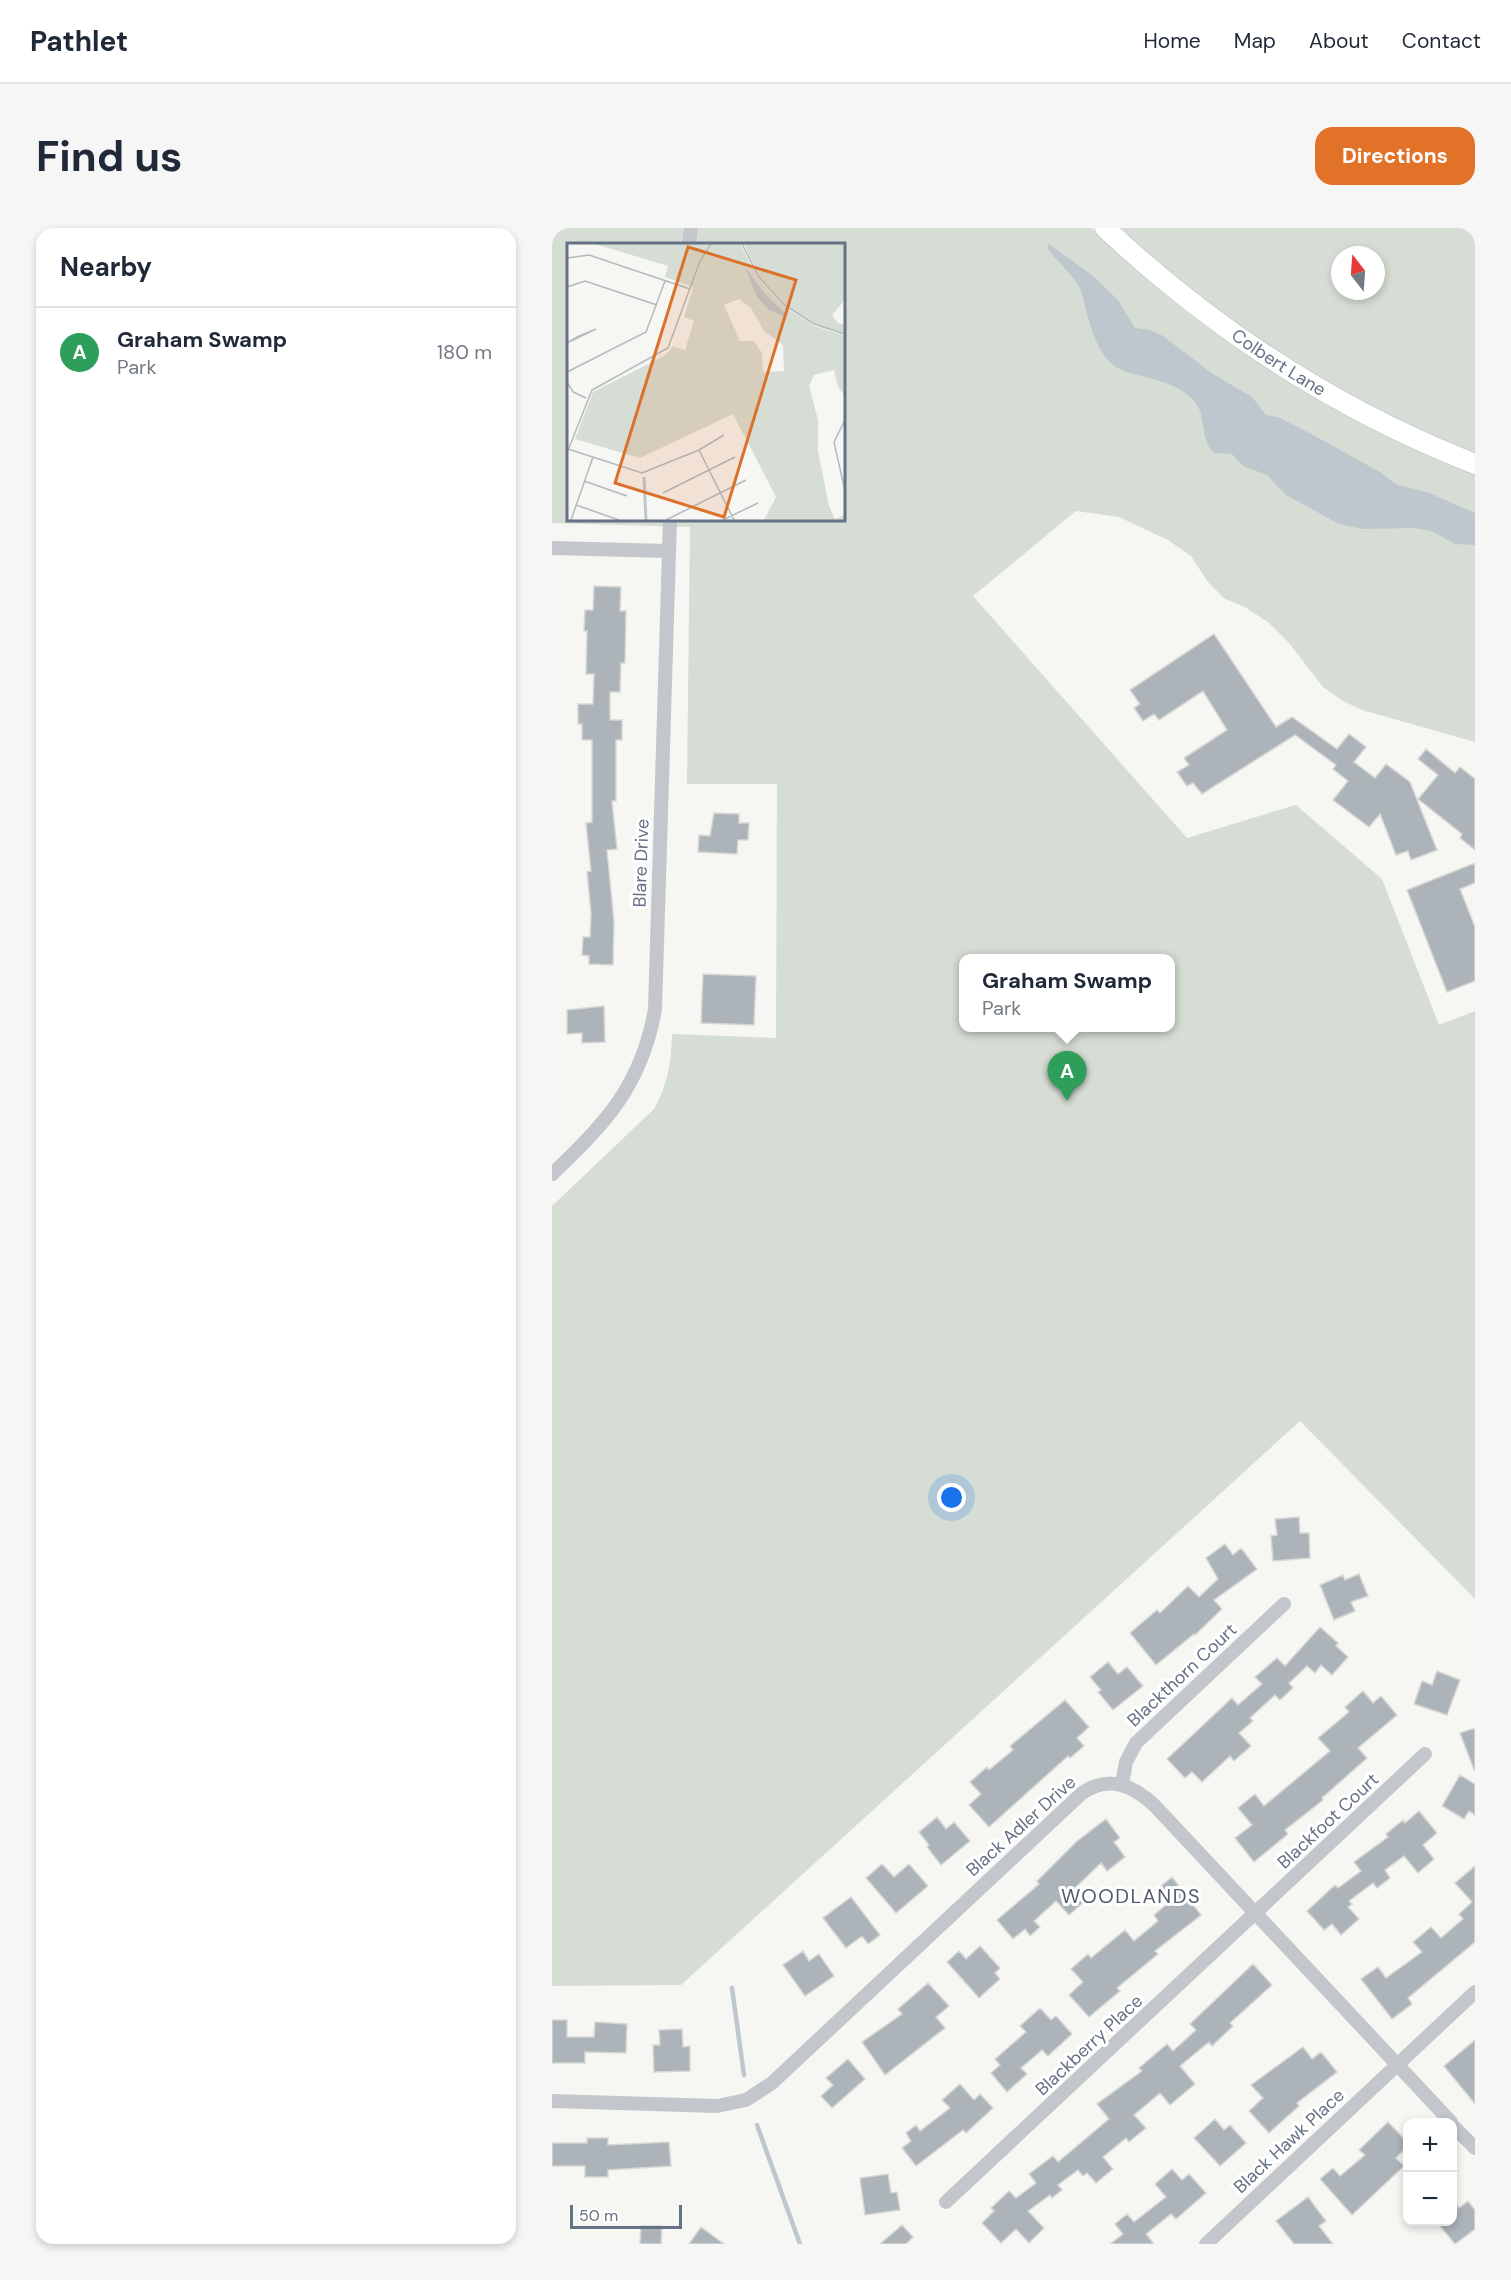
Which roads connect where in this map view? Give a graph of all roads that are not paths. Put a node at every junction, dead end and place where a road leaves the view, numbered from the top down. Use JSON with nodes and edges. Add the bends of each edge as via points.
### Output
{"nodes":[{"id":1,"x":692,"y":228,"type":"edge"},
{"id":2,"x":1105,"y":228,"type":"edge"},
{"id":3,"x":689,"y":243,"type":"edge"},
{"id":4,"x":1475,"y":464,"type":"edge"},
{"id":5,"x":669,"y":520,"type":"edge"},
{"id":6,"x":552,"y":548,"type":"edge"},
{"id":7,"x":668,"y":551,"type":"junction"},
{"id":8,"x":552,"y":1174,"type":"edge"},
{"id":9,"x":1284,"y":1604,"type":"dead end"},
{"id":10,"x":1425,"y":1754,"type":"dead end"},
{"id":11,"x":1122,"y":1784,"type":"junction"},
{"id":12,"x":1255,"y":1914,"type":"junction"},
{"id":13,"x":1475,"y":1992,"type":"edge"},
{"id":14,"x":1396,"y":2065,"type":"junction"},
{"id":15,"x":552,"y":2101,"type":"edge"},
{"id":16,"x":1445,"y":2118,"type":"edge"},
{"id":17,"x":1457,"y":2130,"type":"edge"},
{"id":18,"x":1475,"y":2148,"type":"edge"},
{"id":19,"x":946,"y":2202,"type":"dead end"},
{"id":20,"x":1206,"y":2244,"type":"edge"}],
"edges":[{"from":1,"to":3,"type":"street"},
{"from":2,"to":4,"type":"street","name":"Colbert Lane","via":[[1182,294],[1279,365],[1362,413]]},
{"from":5,"to":7,"type":"street","name":"Blare Drive"},
{"from":6,"to":7,"type":"street"},
{"from":7,"to":8,"type":"street","name":"Blare Drive","via":[[652,1026],[642,1060],[616,1108]]},
{"from":9,"to":11,"type":"street","name":"Blackthorn Court","via":[[1136,1743],[1126,1762]]},
{"from":10,"to":12,"type":"street","name":"Blackfoot Court"},
{"from":11,"to":12,"type":"street","via":[[1135,1789],[1155,1806]]},
{"from":11,"to":15,"type":"street","name":"Black Adler Drive","via":[[1099,1784],[1081,1794],[755,2096],[737,2103],[707,2106]]},
{"from":12,"to":14,"type":"street"},
{"from":12,"to":19,"type":"street","name":"Blackberry Place"},
{"from":13,"to":14,"type":"street","name":"Black Hawk Place"},
{"from":14,"to":16,"type":"street"},
{"from":14,"to":20,"type":"street","name":"Black Hawk Place"},
{"from":17,"to":18,"type":"street"}]}
